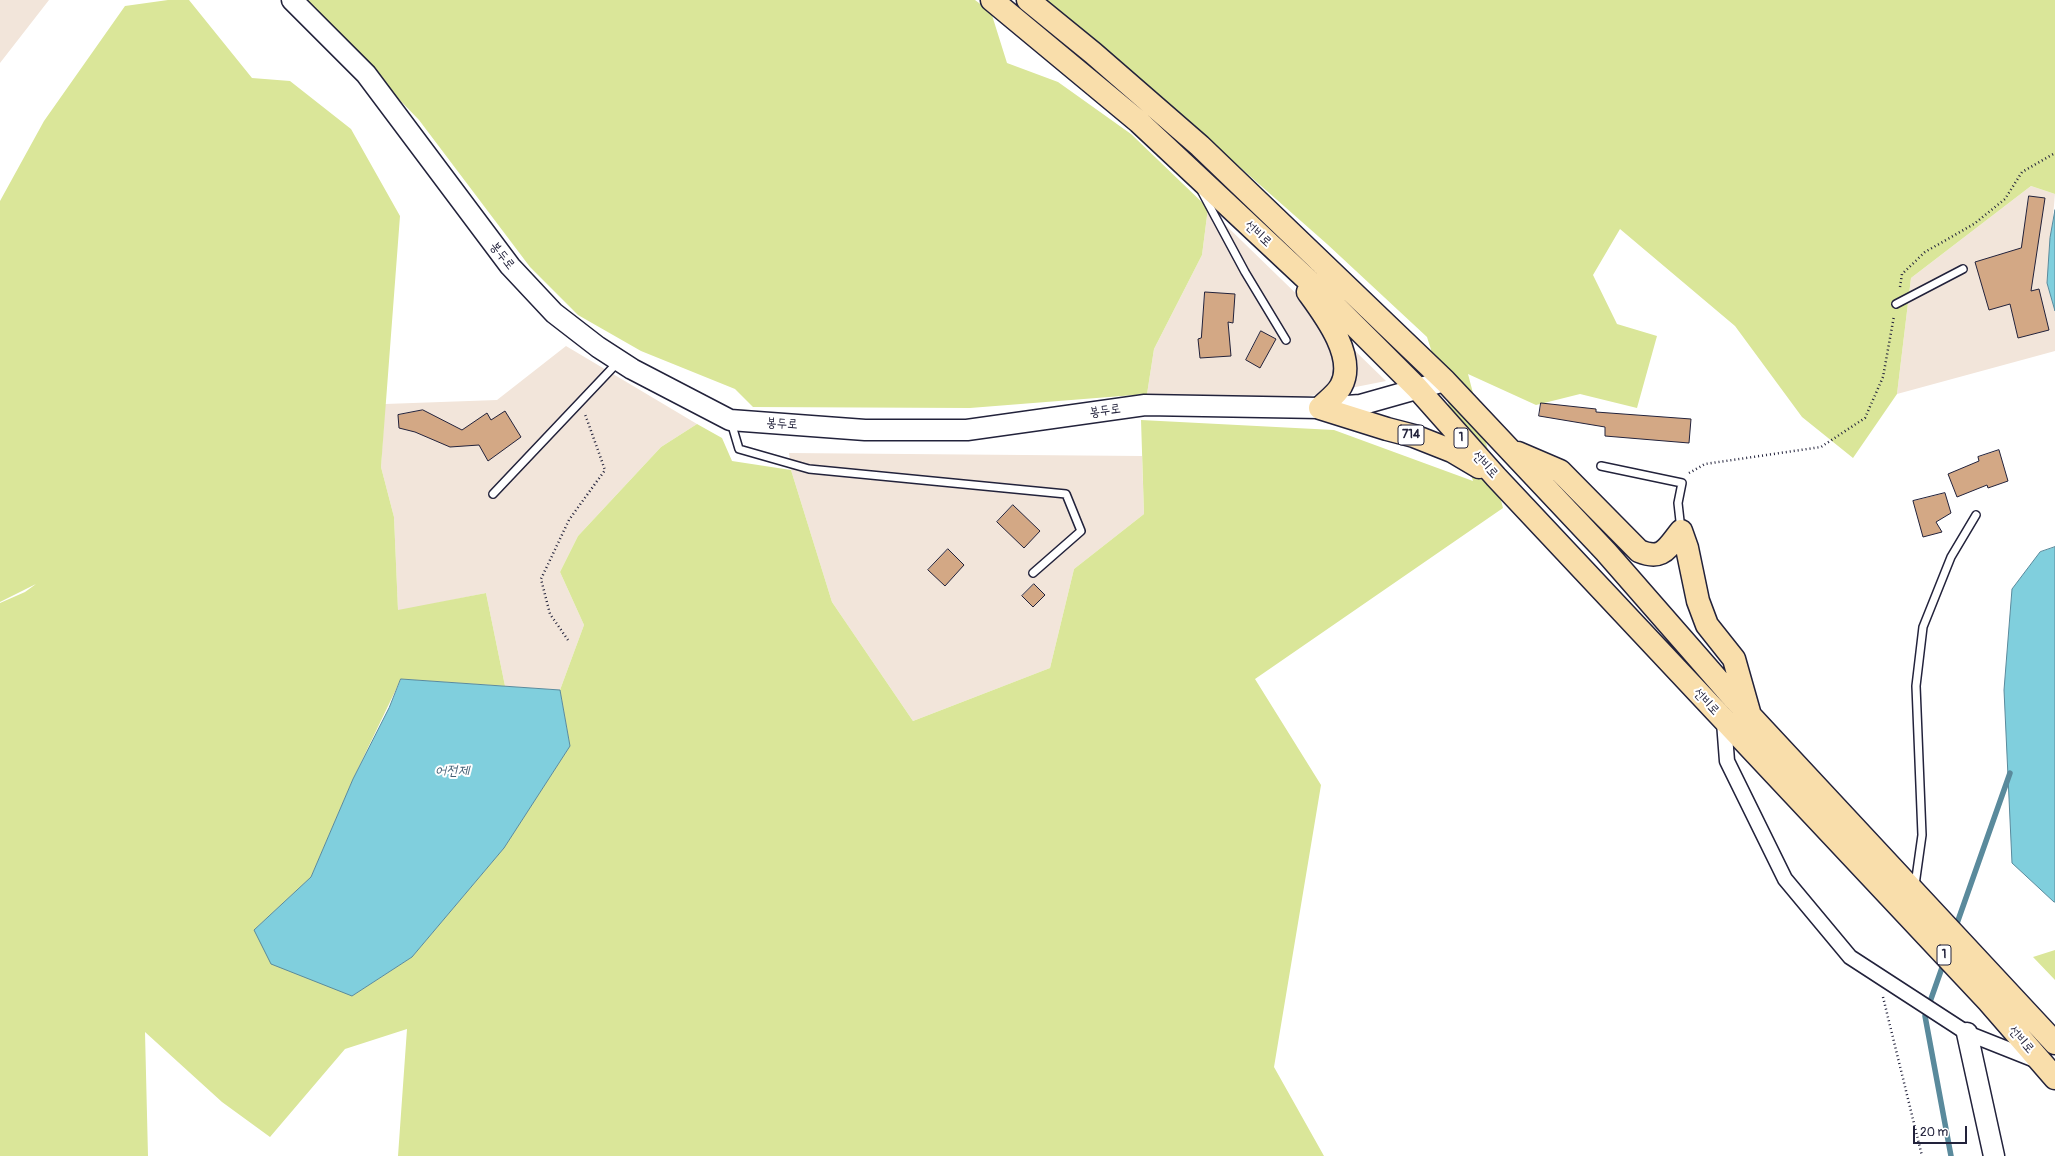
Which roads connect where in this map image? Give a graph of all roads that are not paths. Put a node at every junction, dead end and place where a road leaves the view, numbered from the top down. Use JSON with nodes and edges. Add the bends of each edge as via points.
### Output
{"nodes":[{"id":1,"x":292,"y":0,"type":"edge"},
{"id":2,"x":992,"y":0,"type":"edge"},
{"id":3,"x":1028,"y":0,"type":"edge"},
{"id":4,"x":1191,"y":171,"type":"junction"},
{"id":5,"x":1282,"y":256,"type":"junction"},
{"id":6,"x":1963,"y":269,"type":"dead end"},
{"id":7,"x":1896,"y":304,"type":"road end"},
{"id":8,"x":1286,"y":340,"type":"dead end"},
{"id":9,"x":619,"y":361,"type":"junction"},
{"id":10,"x":1445,"y":381,"type":"junction"},
{"id":11,"x":1417,"y":388,"type":"junction"},
{"id":12,"x":1320,"y":408,"type":"junction"},
{"id":13,"x":730,"y":420,"type":"junction"},
{"id":14,"x":1510,"y":450,"type":"junction"},
{"id":15,"x":1601,"y":466,"type":"dead end"},
{"id":16,"x":1496,"y":477,"type":"junction"},
{"id":17,"x":493,"y":494,"type":"dead end"},
{"id":18,"x":1976,"y":515,"type":"dead end"},
{"id":19,"x":1681,"y":531,"type":"junction"},
{"id":20,"x":1033,"y":573,"type":"dead end"},
{"id":21,"x":1750,"y":715,"type":"junction"},
{"id":22,"x":1724,"y":722,"type":"junction"},
{"id":23,"x":1914,"y":889,"type":"junction"},
{"id":24,"x":1967,"y":1033,"type":"junction"},
{"id":25,"x":2055,"y":1042,"type":"edge"},
{"id":26,"x":2039,"y":1061,"type":"junction"},
{"id":27,"x":2055,"y":1078,"type":"edge"},
{"id":28,"x":1994,"y":1156,"type":"edge"}],
"edges":[{"from":1,"to":9,"type":"main road","name":"봉두로","via":[[366,74],[510,266],[554,313]]},
{"from":2,"to":4,"type":"main road","name":"선비로","number":"1","via":[[1139,122]]},
{"from":3,"to":10,"type":"main road","name":"선비로","number":"1","via":[[1200,146]]},
{"from":4,"to":5,"type":"main road","name":"선비로","number":"1"},
{"from":4,"to":8,"type":"lane","via":[[1245,272]]},
{"from":5,"to":11,"type":"main road","name":"선비로","number":"1"},
{"from":5,"to":12,"type":"main road","via":[[1317,304],[1342,346],[1345,369],[1342,385]]},
{"from":6,"to":7,"type":"lane"},
{"from":9,"to":13,"type":"main road","name":"봉두로"},
{"from":9,"to":17,"type":"lane"},
{"from":10,"to":11,"type":"main road","name":"봉두로"},
{"from":10,"to":14,"type":"main road","name":"선비로","number":"1"},
{"from":11,"to":12,"type":"main road","name":"봉두로","via":[[1360,405]]},
{"from":11,"to":16,"type":"main road","name":"선비로","number":"1"},
{"from":12,"to":13,"type":"main road","name":"봉두로","via":[[1145,405],[967,430],[865,430]]},
{"from":12,"to":16,"type":"main road","number":"714","via":[[1414,436],[1452,451]]},
{"from":13,"to":20,"type":"lane","via":[[739,450],[809,468],[1066,494],[1081,530]]},
{"from":14,"to":19,"type":"main road","via":[[1560,471],[1639,551],[1651,556],[1664,553]]},
{"from":14,"to":21,"type":"main road","name":"선비로","number":"1","via":[[1606,552]]},
{"from":15,"to":19,"type":"lane","via":[[1682,483],[1678,503]]},
{"from":16,"to":22,"type":"main road","name":"선비로","number":"1"},
{"from":18,"to":23,"type":"lane","via":[[1951,557],[1923,626],[1916,686],[1922,835]]},
{"from":19,"to":21,"type":"main road","via":[[1698,601],[1707,625],[1734,659]]},
{"from":21,"to":23,"type":"main road","name":"선비로","number":"1"},
{"from":22,"to":24,"type":"street","via":[[1727,761],[1785,879],[1850,957]]},
{"from":22,"to":26,"type":"main road","name":"선비로","number":"1","via":[[1989,1002]]},
{"from":23,"to":25,"type":"main road","name":"선비로","number":"1"},
{"from":24,"to":26,"type":"street"},
{"from":24,"to":28,"type":"main road"},
{"from":26,"to":27,"type":"main road","name":"선비로","number":"1"}]}
